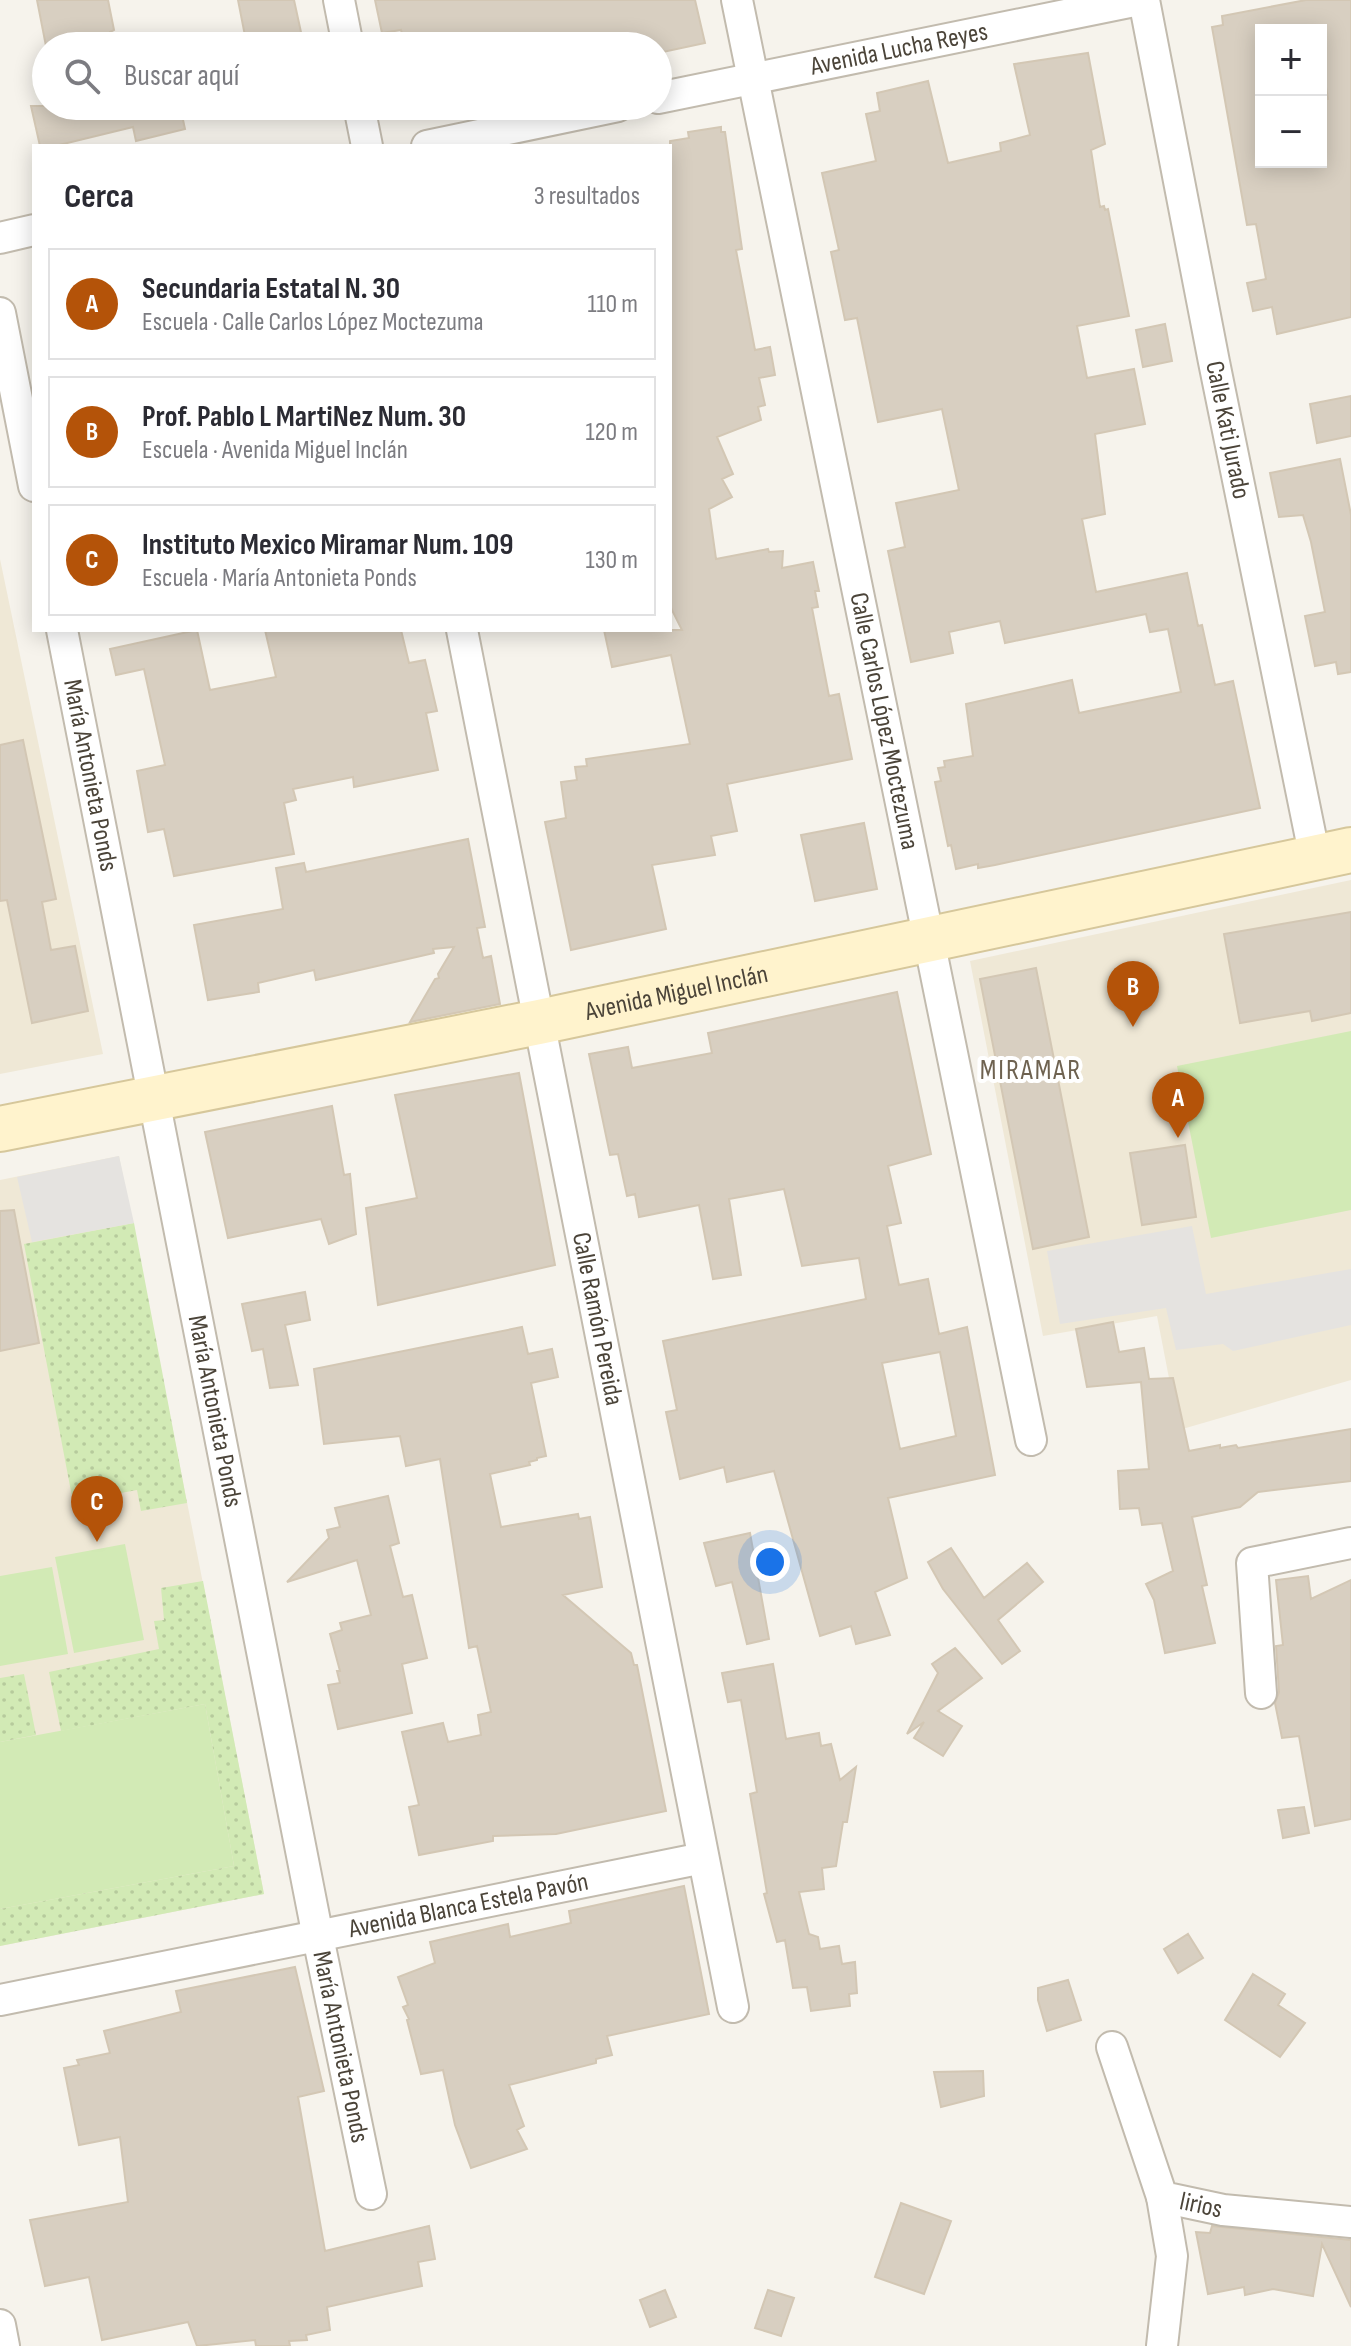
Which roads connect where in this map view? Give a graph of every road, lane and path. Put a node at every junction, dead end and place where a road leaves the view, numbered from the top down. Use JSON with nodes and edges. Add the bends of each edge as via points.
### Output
{"nodes":[{"id":1,"x":339,"y":0,"type":"edge"},
{"id":2,"x":737,"y":0,"type":"edge"},
{"id":3,"x":1142,"y":0,"type":"edge"},
{"id":4,"x":345,"y":32,"type":"edge"},
{"id":5,"x":754,"y":77,"type":"junction"},
{"id":6,"x":672,"y":95,"type":"edge"},
{"id":7,"x":362,"y":120,"type":"edge"},
{"id":8,"x":551,"y":120,"type":"edge"},
{"id":9,"x":367,"y":144,"type":"edge"},
{"id":10,"x":437,"y":144,"type":"edge"},
{"id":11,"x":32,"y":230,"type":"edge"},
{"id":12,"x":0,"y":238,"type":"edge"},
{"id":13,"x":0,"y":313,"type":"edge"},
{"id":14,"x":32,"y":476,"type":"edge"},
{"id":15,"x":62,"y":632,"type":"edge"},
{"id":16,"x":462,"y":632,"type":"edge"},
{"id":17,"x":1333,"y":854,"type":"edge"},
{"id":18,"x":927,"y":940,"type":"junction"},
{"id":19,"x":539,"y":1022,"type":"junction"},
{"id":20,"x":155,"y":1098,"type":"junction"},
{"id":21,"x":0,"y":1129,"type":"edge"},
{"id":22,"x":1031,"y":1440,"type":"dead end"},
{"id":23,"x":1351,"y":1543,"type":"edge"},
{"id":24,"x":1261,"y":1693,"type":"dead end"},
{"id":25,"x":703,"y":1858,"type":"junction"},
{"id":26,"x":318,"y":1937,"type":"junction"},
{"id":27,"x":0,"y":2000,"type":"edge"},
{"id":28,"x":733,"y":2007,"type":"dead end"},
{"id":29,"x":1112,"y":2047,"type":"dead end"},
{"id":30,"x":371,"y":2194,"type":"dead end"},
{"id":31,"x":1162,"y":2197,"type":"junction"},
{"id":32,"x":1351,"y":2222,"type":"edge"},
{"id":33,"x":0,"y":2325,"type":"edge"},
{"id":34,"x":4,"y":2346,"type":"edge"},
{"id":35,"x":1162,"y":2346,"type":"edge"}],
"edges":[{"from":1,"to":4,"type":"street"},
{"from":2,"to":5,"type":"street","name":"Calle Carlos López Moctezuma"},
{"from":3,"to":5,"type":"street","name":"Avenida Lucha Reyes"},
{"from":3,"to":17,"type":"street","name":"Calle Kati Jurado","via":[[1214,362]]},
{"from":5,"to":6,"type":"street","name":"Avenida Lucha Reyes"},
{"from":5,"to":18,"type":"street","name":"Calle Carlos López Moctezuma"},
{"from":7,"to":9,"type":"street"},
{"from":8,"to":10,"type":"street"},
{"from":11,"to":12,"type":"street"},
{"from":13,"to":14,"type":"street"},
{"from":15,"to":20,"type":"street","name":"María Antonieta Ponds"},
{"from":16,"to":19,"type":"street","name":"Calle Ramón Pereida"},
{"from":17,"to":18,"type":"main road","name":"Avenida Miguel Inclán"},
{"from":18,"to":19,"type":"main road","name":"Avenida Miguel Inclán"},
{"from":18,"to":22,"type":"street","name":"Calle Carlos López Moctezuma"},
{"from":19,"to":20,"type":"main road","name":"Avenida Miguel Inclán"},
{"from":19,"to":25,"type":"street","name":"Calle Ramón Pereida"},
{"from":20,"to":21,"type":"main road","name":"Avenida Miguel Inclán"},
{"from":20,"to":26,"type":"street","name":"María Antonieta Ponds"},
{"from":23,"to":24,"type":"street","via":[[1252,1563]]},
{"from":25,"to":26,"type":"street","name":"Avenida Blanca Estela Pavón"},
{"from":25,"to":28,"type":"street","name":"Calle Ramón Pereida"},
{"from":26,"to":27,"type":"street","name":"Avenida Blanca Estela Pavón"},
{"from":26,"to":30,"type":"street","name":"María Antonieta Ponds"},
{"from":29,"to":31,"type":"street","name":"lirios"},
{"from":31,"to":32,"type":"street","name":"lirios","via":[[1223,2210]]},
{"from":31,"to":35,"type":"street","via":[[1172,2256]]},
{"from":33,"to":34,"type":"street"}]}
